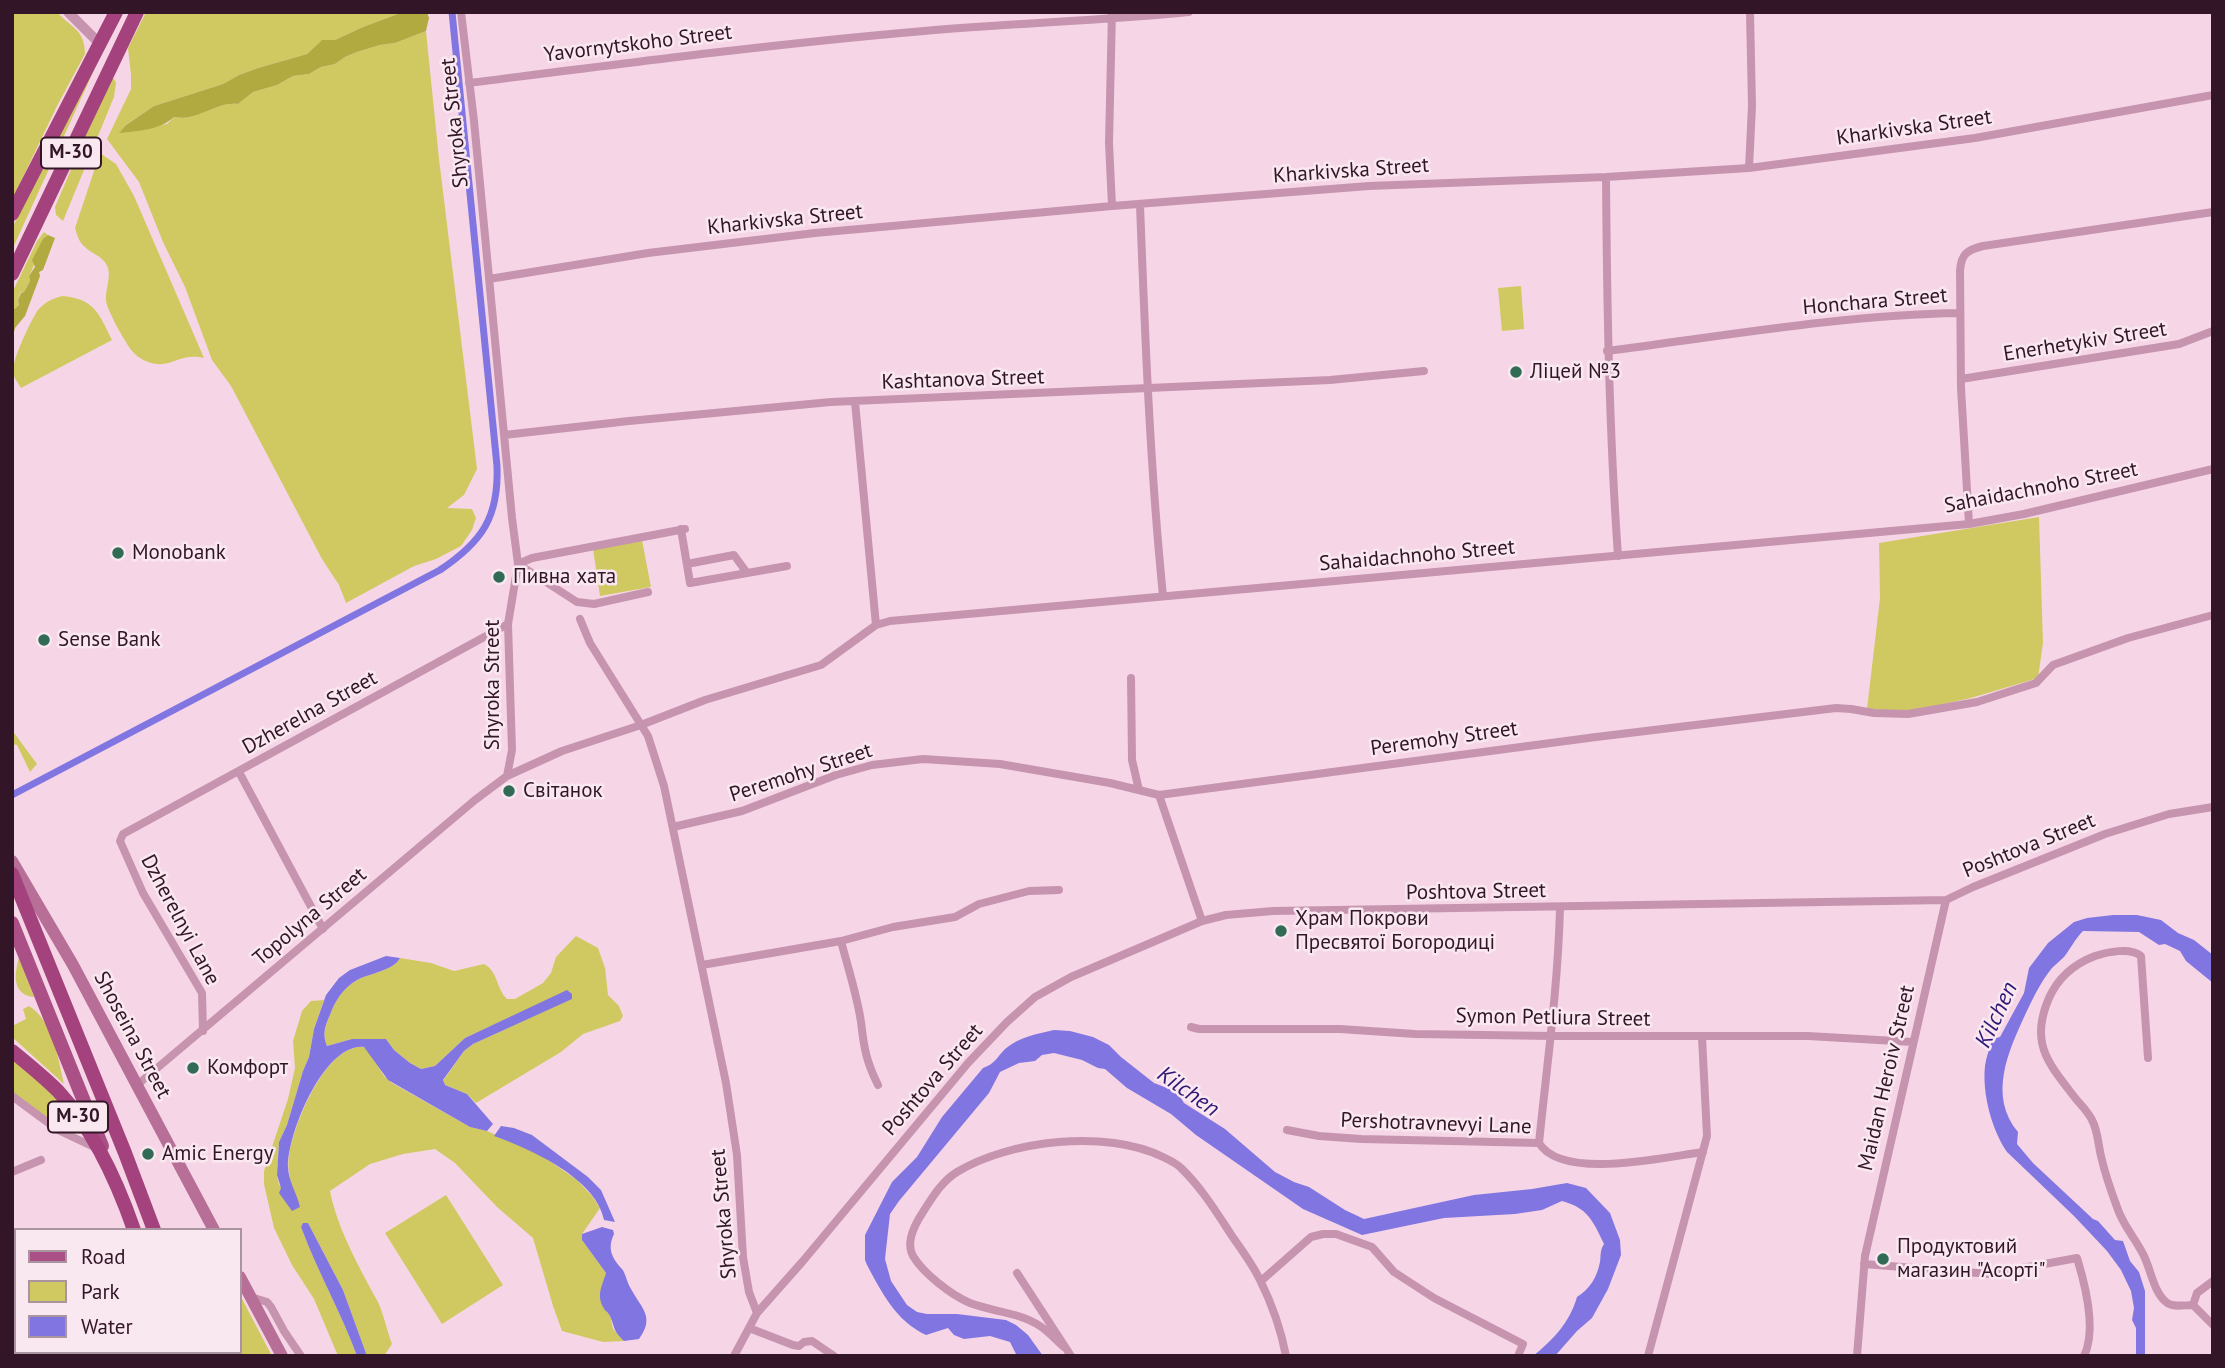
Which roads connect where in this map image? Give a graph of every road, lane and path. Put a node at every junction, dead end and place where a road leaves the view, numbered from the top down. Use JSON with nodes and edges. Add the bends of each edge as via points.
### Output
{"nodes":[{"id":1,"x":68,"y":12,"type":"edge"},
{"id":2,"x":116,"y":12,"type":"edge"},
{"id":3,"x":137,"y":12,"type":"edge"},
{"id":4,"x":461,"y":12,"type":"edge"},
{"id":5,"x":1189,"y":12,"type":"edge"},
{"id":6,"x":1750,"y":12,"type":"edge"},
{"id":7,"x":1112,"y":16,"type":"edge"},
{"id":8,"x":99,"y":43,"type":"junction"},
{"id":9,"x":113,"y":60,"type":"junction"},
{"id":10,"x":469,"y":83,"type":"junction"},
{"id":11,"x":2213,"y":95,"type":"edge"},
{"id":12,"x":1749,"y":168,"type":"junction"},
{"id":13,"x":1606,"y":177,"type":"junction"},
{"id":14,"x":1140,"y":205,"type":"junction"},
{"id":15,"x":1112,"y":206,"type":"junction"},
{"id":16,"x":2213,"y":212,"type":"edge"},
{"id":17,"x":12,"y":214,"type":"edge"},
{"id":18,"x":12,"y":274,"type":"edge"},
{"id":19,"x":489,"y":279,"type":"junction"},
{"id":20,"x":1961,"y":313,"type":"junction"},
{"id":21,"x":2213,"y":331,"type":"edge"},
{"id":22,"x":1607,"y":351,"type":"junction"},
{"id":23,"x":1424,"y":371,"type":"dead end"},
{"id":24,"x":1961,"y":379,"type":"junction"},
{"id":25,"x":1146,"y":390,"type":"junction"},
{"id":26,"x":855,"y":402,"type":"junction"},
{"id":27,"x":504,"y":435,"type":"junction"},
{"id":28,"x":2213,"y":469,"type":"edge"},
{"id":29,"x":1969,"y":524,"type":"junction"},
{"id":30,"x":1618,"y":556,"type":"junction"},
{"id":31,"x":518,"y":564,"type":"junction"},
{"id":32,"x":687,"y":564,"type":"junction"},
{"id":33,"x":787,"y":566,"type":"dead end"},
{"id":34,"x":747,"y":573,"type":"junction"},
{"id":35,"x":648,"y":592,"type":"dead end"},
{"id":36,"x":1163,"y":596,"type":"junction"},
{"id":37,"x":2213,"y":615,"type":"edge"},
{"id":38,"x":580,"y":619,"type":"dead end"},
{"id":39,"x":508,"y":624,"type":"junction"},
{"id":40,"x":876,"y":625,"type":"junction"},
{"id":41,"x":1131,"y":678,"type":"dead end"},
{"id":42,"x":641,"y":725,"type":"junction"},
{"id":43,"x":239,"y":772,"type":"junction"},
{"id":44,"x":507,"y":776,"type":"junction"},
{"id":45,"x":1139,"y":790,"type":"junction"},
{"id":46,"x":1158,"y":796,"type":"junction"},
{"id":47,"x":2213,"y":807,"type":"edge"},
{"id":48,"x":673,"y":827,"type":"junction"},
{"id":49,"x":128,"y":831,"type":"joint"},
{"id":50,"x":12,"y":861,"type":"edge"},
{"id":51,"x":12,"y":874,"type":"edge"},
{"id":52,"x":1059,"y":890,"type":"dead end"},
{"id":53,"x":1946,"y":900,"type":"junction"},
{"id":54,"x":1560,"y":908,"type":"junction"},
{"id":55,"x":1202,"y":921,"type":"junction"},
{"id":56,"x":12,"y":923,"type":"edge"},
{"id":57,"x":323,"y":929,"type":"junction"},
{"id":58,"x":841,"y":941,"type":"junction"},
{"id":59,"x":702,"y":965,"type":"junction"},
{"id":60,"x":1191,"y":1027,"type":"dead end"},
{"id":61,"x":203,"y":1031,"type":"junction"},
{"id":62,"x":1552,"y":1036,"type":"junction"},
{"id":63,"x":1702,"y":1037,"type":"junction"},
{"id":64,"x":1913,"y":1042,"type":"junction"},
{"id":65,"x":12,"y":1051,"type":"edge"},
{"id":66,"x":2148,"y":1058,"type":"dead end"},
{"id":67,"x":137,"y":1085,"type":"junction"},
{"id":68,"x":878,"y":1086,"type":"dead end"},
{"id":69,"x":12,"y":1096,"type":"edge"},
{"id":70,"x":1287,"y":1130,"type":"dead end"},
{"id":71,"x":1539,"y":1143,"type":"junction"},
{"id":72,"x":96,"y":1148,"type":"junction"},
{"id":73,"x":1703,"y":1152,"type":"junction"},
{"id":74,"x":41,"y":1160,"type":"dead end"},
{"id":75,"x":12,"y":1172,"type":"edge"},
{"id":76,"x":123,"y":1198,"type":"junction"},
{"id":77,"x":133,"y":1228,"type":"edge"},
{"id":78,"x":153,"y":1228,"type":"edge"},
{"id":79,"x":213,"y":1228,"type":"edge"},
{"id":80,"x":1864,"y":1264,"type":"junction"},
{"id":81,"x":1017,"y":1273,"type":"dead end"},
{"id":82,"x":242,"y":1281,"type":"edge"},
{"id":83,"x":1261,"y":1281,"type":"junction"},
{"id":84,"x":2213,"y":1281,"type":"edge"},
{"id":85,"x":251,"y":1297,"type":"junction"},
{"id":86,"x":2193,"y":1305,"type":"junction"},
{"id":87,"x":757,"y":1313,"type":"junction"},
{"id":88,"x":2213,"y":1325,"type":"edge"},
{"id":89,"x":748,"y":1328,"type":"junction"},
{"id":90,"x":1064,"y":1347,"type":"junction"},
{"id":91,"x":282,"y":1356,"type":"edge"},
{"id":92,"x":301,"y":1356,"type":"edge"},
{"id":93,"x":734,"y":1356,"type":"edge"},
{"id":94,"x":834,"y":1356,"type":"edge"},
{"id":95,"x":1071,"y":1356,"type":"edge"},
{"id":96,"x":1286,"y":1356,"type":"edge"},
{"id":97,"x":1518,"y":1356,"type":"edge"},
{"id":98,"x":1648,"y":1356,"type":"edge"},
{"id":99,"x":1857,"y":1356,"type":"edge"},
{"id":100,"x":2084,"y":1356,"type":"edge"}],
"edges":[{"from":1,"to":8,"type":"street"},
{"from":2,"to":8,"type":"highway","number":"М-30"},
{"from":3,"to":9,"type":"highway","number":"М-30"},
{"from":4,"to":10,"type":"street","name":"Shyroka Street"},
{"from":5,"to":7,"type":"street","name":"Yavornytskoho Street"},
{"from":6,"to":12,"type":"street"},
{"from":7,"to":10,"type":"street","name":"Yavornytskoho Street","via":[[748,47]]},
{"from":7,"to":15,"type":"street"},
{"from":8,"to":9,"type":"highway"},
{"from":8,"to":17,"type":"highway","number":"М-30"},
{"from":9,"to":18,"type":"highway","number":"М-30"},
{"from":10,"to":19,"type":"street","name":"Shyroka Street"},
{"from":11,"to":12,"type":"street","name":"Kharkivska Street","via":[[1975,138]]},
{"from":12,"to":13,"type":"street","name":"Kharkivska Street"},
{"from":13,"to":14,"type":"street","name":"Kharkivska Street","via":[[1369,186]]},
{"from":13,"to":22,"type":"street"},
{"from":14,"to":15,"type":"street","name":"Kharkivska Street"},
{"from":14,"to":25,"type":"street"},
{"from":15,"to":19,"type":"street","name":"Kharkivska Street","via":[[815,233],[648,253]]},
{"from":16,"to":20,"type":"street","name":"Honchara Street","via":[[1969,249],[1960,263]]},
{"from":19,"to":27,"type":"street","name":"Shyroka Street"},
{"from":20,"to":22,"type":"street","name":"Honchara Street","via":[[1785,327]]},
{"from":20,"to":24,"type":"street"},
{"from":21,"to":24,"type":"street","name":"Enerhetykiv Street","via":[[2179,344]]},
{"from":22,"to":30,"type":"street"},
{"from":23,"to":25,"type":"street","name":"Kashtanova Street"},
{"from":24,"to":29,"type":"street"},
{"from":25,"to":26,"type":"street","name":"Kashtanova Street"},
{"from":25,"to":36,"type":"street"},
{"from":26,"to":27,"type":"street","name":"Kashtanova Street"},
{"from":26,"to":40,"type":"street"},
{"from":27,"to":31,"type":"street","name":"Shyroka Street"},
{"from":28,"to":29,"type":"street","name":"Sahaidachnoho Street"},
{"from":29,"to":30,"type":"street","name":"Sahaidachnoho Street"},
{"from":30,"to":36,"type":"street","name":"Sahaidachnoho Street"},
{"from":31,"to":32,"type":"street","via":[[683,529]]},
{"from":31,"to":35,"type":"street","via":[[577,602],[594,604]]},
{"from":31,"to":39,"type":"street","name":"Shyroka Street"},
{"from":32,"to":34,"type":"street","via":[[734,555]]},
{"from":32,"to":34,"type":"street","via":[[690,583]]},
{"from":33,"to":34,"type":"street"},
{"from":36,"to":40,"type":"street","name":"Sahaidachnoho Street"},
{"from":37,"to":46,"type":"street","name":"Peremohy Street","via":[[2053,664],[2036,683],[2010,692],[1919,712],[1823,710]]},
{"from":38,"to":42,"type":"street"},
{"from":39,"to":43,"type":"street","name":"Dzherelna Street"},
{"from":39,"to":44,"type":"street","name":"Shyroka Street","via":[[512,750]]},
{"from":40,"to":42,"type":"street","name":"Sahaidachnoho Street","via":[[821,665]]},
{"from":41,"to":45,"type":"street","via":[[1132,760]]},
{"from":42,"to":44,"type":"street","name":"Shyroka Street","via":[[562,751]]},
{"from":42,"to":48,"type":"street","name":"Shyroka Street","via":[[664,786]]},
{"from":43,"to":49,"type":"street","name":"Dzherelna Street"},
{"from":43,"to":57,"type":"street"},
{"from":44,"to":57,"type":"street","name":"Topolyna Street"},
{"from":45,"to":46,"type":"street","name":"Peremohy Street"},
{"from":45,"to":48,"type":"street","name":"Peremohy Street","via":[[1000,764],[923,759],[872,765],[743,811]]},
{"from":46,"to":55,"type":"street"},
{"from":47,"to":53,"type":"street","name":"Poshtova Street","via":[[2169,814],[2105,834]]},
{"from":48,"to":59,"type":"street","name":"Shyroka Street"},
{"from":49,"to":61,"type":"street","name":"Dzherelnyi Lane","via":[[122,834],[122,849],[202,993]]},
{"from":50,"to":67,"type":"main road","name":"Shoseina Street"},
{"from":51,"to":78,"type":"highway","number":"М-30"},
{"from":52,"to":58,"type":"street","via":[[1029,891],[979,904],[955,917]]},
{"from":53,"to":54,"type":"street","name":"Poshtova Street"},
{"from":53,"to":64,"type":"street","name":"Maidan Heroiv Street"},
{"from":54,"to":55,"type":"street","name":"Poshtova Street","via":[[1273,912]]},
{"from":54,"to":62,"type":"street"},
{"from":55,"to":87,"type":"street","name":"Poshtova Street","via":[[1071,977],[1035,998],[968,1063]]},
{"from":56,"to":76,"type":"main road"},
{"from":57,"to":61,"type":"street","name":"Topolyna Street"},
{"from":58,"to":59,"type":"street"},
{"from":58,"to":68,"type":"street","via":[[862,1038]]},
{"from":59,"to":87,"type":"street","name":"Shyroka Street","via":[[733,1124],[743,1257]]},
{"from":60,"to":62,"type":"street","name":"Symon Petliura Street"},
{"from":61,"to":67,"type":"street","name":"Topolyna Street"},
{"from":62,"to":63,"type":"street","name":"Symon Petliura Street"},
{"from":62,"to":71,"type":"street"},
{"from":63,"to":64,"type":"street","name":"Symon Petliura Street","via":[[1808,1036]]},
{"from":63,"to":73,"type":"street","via":[[1707,1136]]},
{"from":64,"to":80,"type":"street","name":"Maidan Heroiv Street"},
{"from":65,"to":72,"type":"highway","number":"М-30","via":[[57,1090]]},
{"from":66,"to":86,"type":"street","via":[[2141,956],[2104,953],[2084,960],[2055,986],[2041,1024],[2042,1047],[2050,1066],[2091,1118],[2118,1212],[2159,1292],[2171,1304]]},
{"from":67,"to":79,"type":"main road","name":"Shoseina Street"},
{"from":69,"to":72,"type":"street","via":[[58,1130]]},
{"from":70,"to":71,"type":"street","name":"Pershotravnevyi Lane","via":[[1361,1139]]},
{"from":71,"to":73,"type":"street","name":"Pershotravnevyi Lane","via":[[1555,1157],[1592,1165]]},
{"from":72,"to":76,"type":"highway","number":"М-30"},
{"from":73,"to":98,"type":"street"},
{"from":74,"to":75,"type":"street"},
{"from":76,"to":77,"type":"highway","number":"М-30"},
{"from":80,"to":99,"type":"street","name":"Maidan Heroiv Street"},
{"from":80,"to":100,"type":"street","via":[[1990,1275],[2077,1258],[2088,1310]]},
{"from":81,"to":90,"type":"street"},
{"from":82,"to":85,"type":"main road"},
{"from":83,"to":90,"type":"street","via":[[1191,1179],[1160,1155],[1098,1141],[1024,1145],[955,1173],[916,1223],[909,1242],[913,1255],[923,1270],[955,1294],[1039,1325]]},
{"from":83,"to":96,"type":"street"},
{"from":83,"to":97,"type":"street","via":[[1311,1237],[1336,1234],[1372,1247],[1394,1272],[1434,1298],[1523,1344]]},
{"from":84,"to":86,"type":"street","via":[[2197,1293]]},
{"from":85,"to":91,"type":"main road"},
{"from":85,"to":92,"type":"street","via":[[267,1302]]},
{"from":86,"to":88,"type":"street"},
{"from":87,"to":89,"type":"street"},
{"from":89,"to":93,"type":"street"},
{"from":89,"to":94,"type":"street","via":[[793,1345],[812,1341]]},
{"from":90,"to":95,"type":"street"}]}
